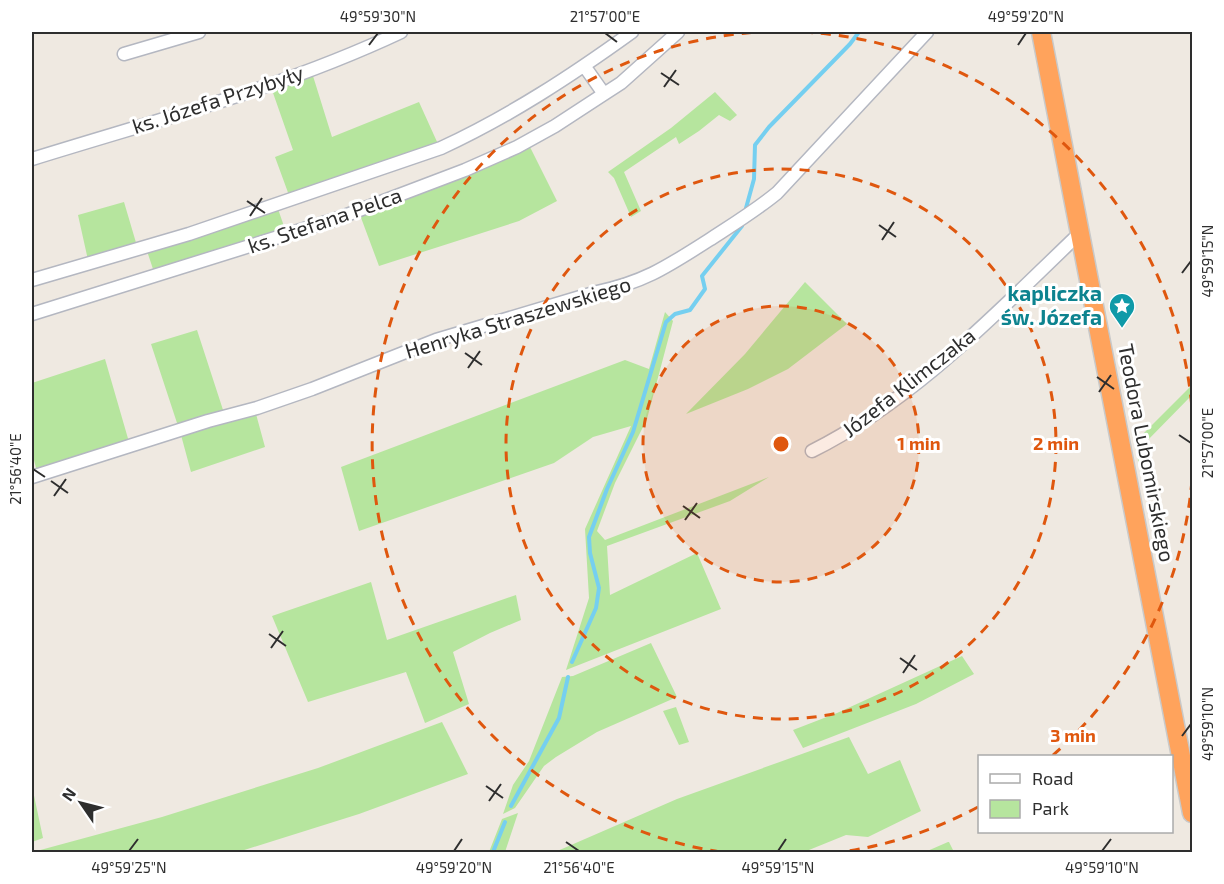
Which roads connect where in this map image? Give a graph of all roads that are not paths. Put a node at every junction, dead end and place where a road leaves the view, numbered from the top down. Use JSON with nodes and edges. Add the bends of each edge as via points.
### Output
{"nodes":[{"id":1,"x":199,"y":32,"type":"edge"},
{"id":2,"x":401,"y":32,"type":"edge"},
{"id":3,"x":632,"y":32,"type":"edge"},
{"id":4,"x":678,"y":32,"type":"edge"},
{"id":5,"x":927,"y":32,"type":"edge"},
{"id":6,"x":1041,"y":32,"type":"edge"},
{"id":7,"x":123,"y":54,"type":"dead end"},
{"id":8,"x":585,"y":66,"type":"junction"},
{"id":9,"x":604,"y":94,"type":"junction"},
{"id":10,"x":32,"y":159,"type":"edge"},
{"id":11,"x":1080,"y":233,"type":"junction"},
{"id":12,"x":32,"y":280,"type":"edge"},
{"id":13,"x":32,"y":314,"type":"edge"},
{"id":14,"x":812,"y":451,"type":"dead end"},
{"id":15,"x":32,"y":477,"type":"edge"},
{"id":16,"x":1192,"y":801,"type":"edge"}],
"edges":[{"from":1,"to":7,"type":"street"},
{"from":2,"to":10,"type":"street","name":"ks. Józefa Przybyły","via":[[302,74]]},
{"from":3,"to":8,"type":"street","name":"ks. Stefana Pelca"},
{"from":4,"to":9,"type":"street","name":"ks. Stefana Pelca"},
{"from":5,"to":15,"type":"street","name":"Henryka Straszewskiego","via":[[777,193],[657,273],[628,285],[433,341],[256,408]]},
{"from":6,"to":11,"type":"highway","name":"Teodora Lubomirskiego"},
{"from":8,"to":9,"type":"street"},
{"from":8,"to":12,"type":"street","name":"ks. Stefana Pelca","via":[[530,102],[441,148],[189,234]]},
{"from":9,"to":13,"type":"street","name":"ks. Stefana Pelca","via":[[517,147],[388,201]]},
{"from":11,"to":14,"type":"street","name":"Józefa Klimczaka","via":[[939,365],[868,419]]},
{"from":11,"to":16,"type":"highway","name":"Teodora Lubomirskiego"}]}
